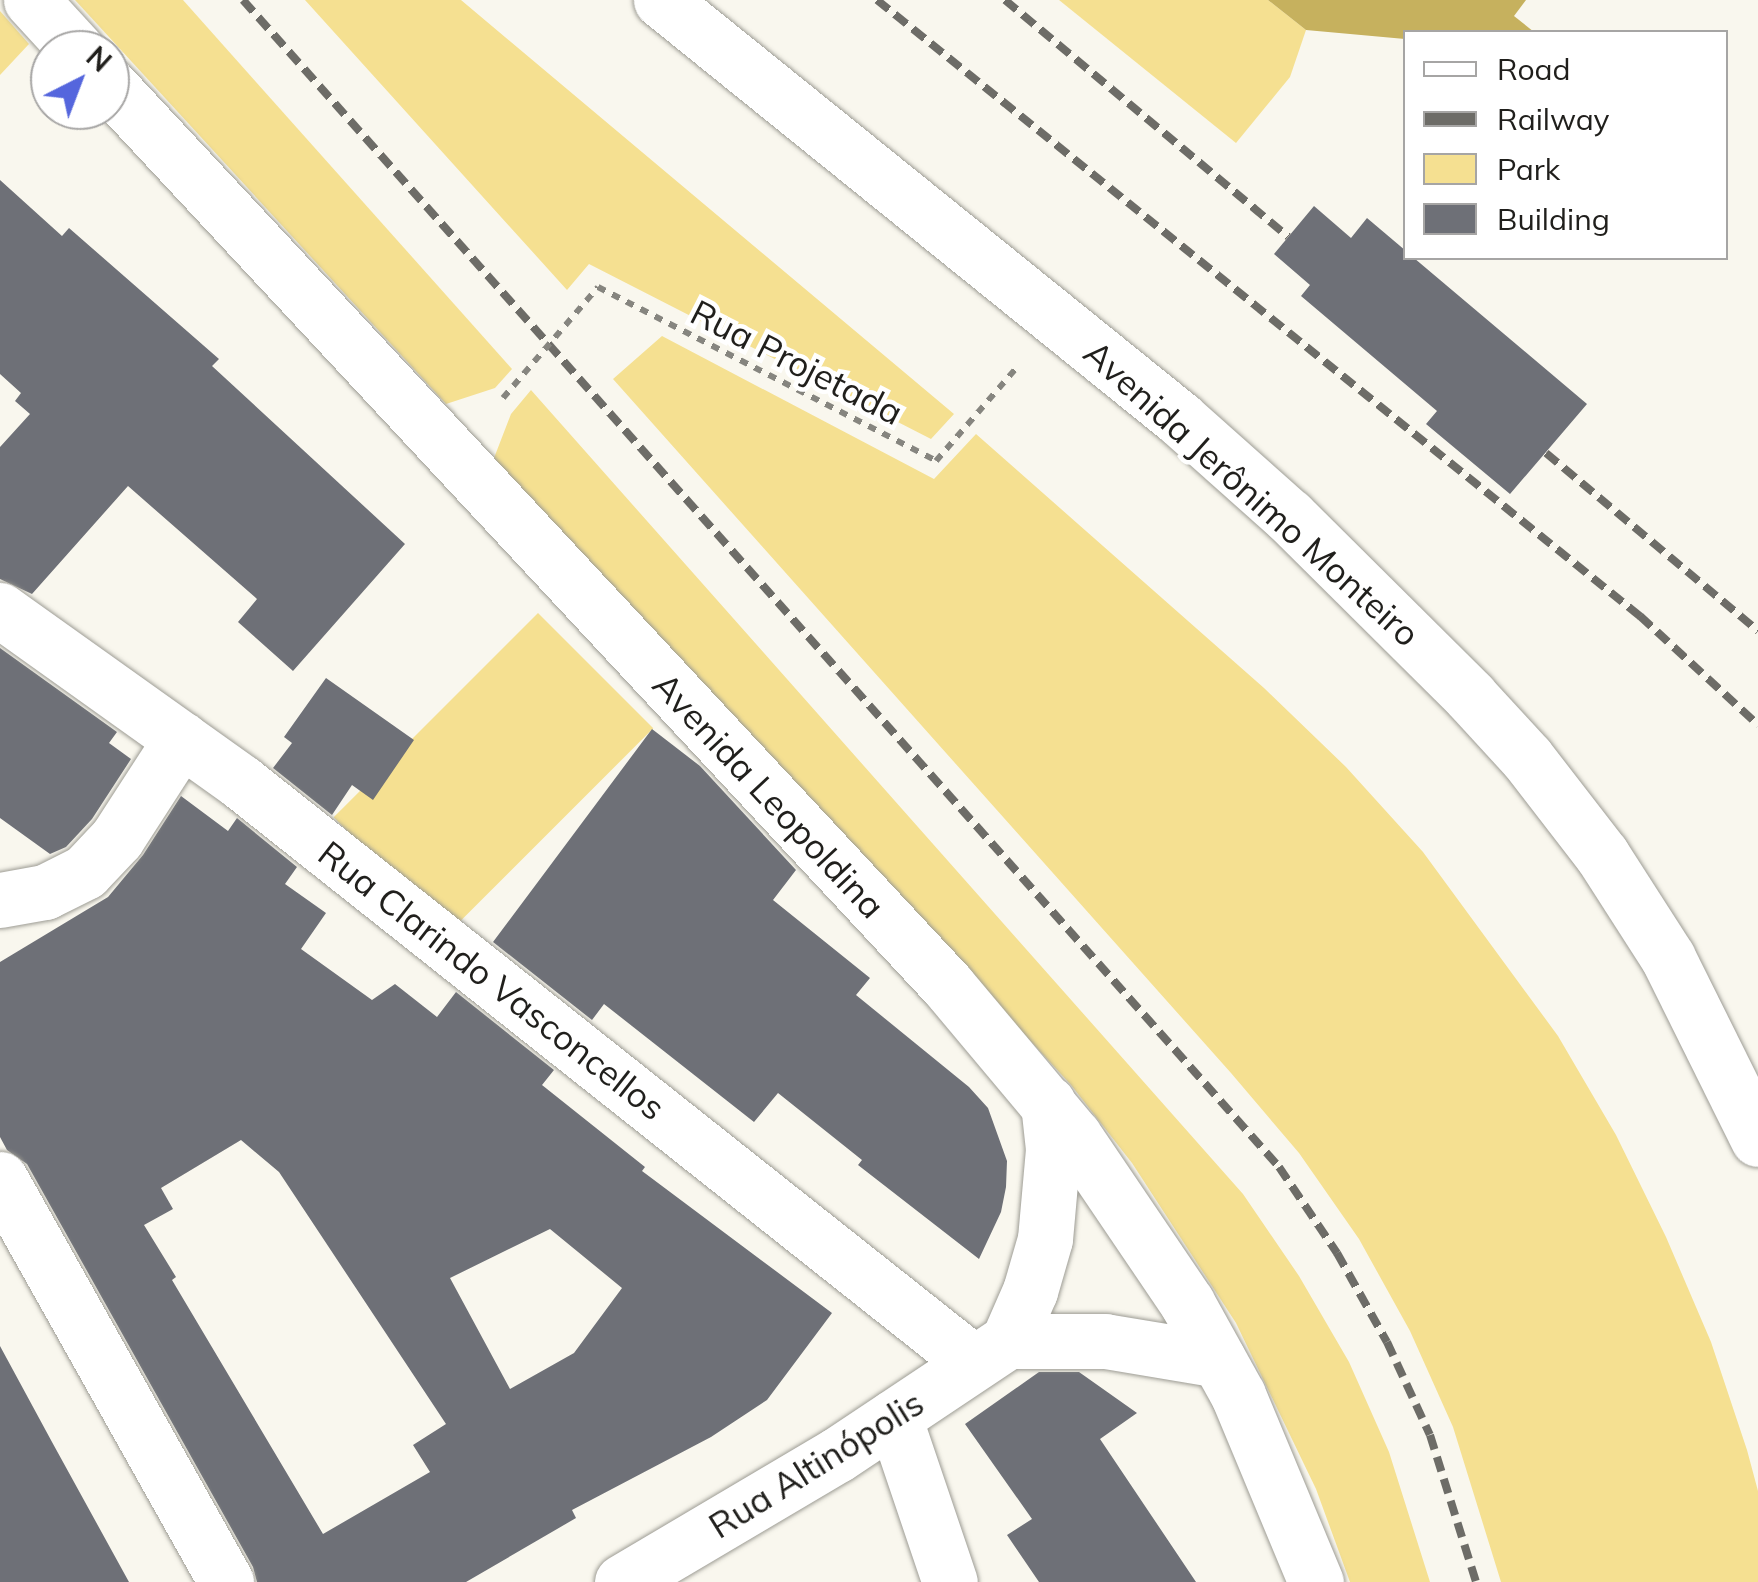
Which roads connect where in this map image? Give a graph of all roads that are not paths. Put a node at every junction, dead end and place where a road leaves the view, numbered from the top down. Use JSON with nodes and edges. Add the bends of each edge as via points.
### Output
{"nodes":[{"id":1,"x":30,"y":0,"type":"edge"},
{"id":2,"x":661,"y":0,"type":"edge"},
{"id":3,"x":58,"y":30,"type":"edge"},
{"id":4,"x":130,"y":107,"type":"edge"},
{"id":5,"x":0,"y":610,"type":"edge"},
{"id":6,"x":181,"y":739,"type":"junction"},
{"id":7,"x":0,"y":900,"type":"edge"},
{"id":8,"x":1048,"y":1103,"type":"junction"},
{"id":9,"x":1758,"y":1139,"type":"edge"},
{"id":10,"x":0,"y":1179,"type":"edge"},
{"id":11,"x":991,"y":1352,"type":"junction"},
{"id":12,"x":1218,"y":1360,"type":"junction"},
{"id":13,"x":894,"y":1416,"type":"junction"},
{"id":14,"x":226,"y":1582,"type":"edge"},
{"id":15,"x":622,"y":1582,"type":"edge"},
{"id":16,"x":950,"y":1582,"type":"edge"},
{"id":17,"x":1316,"y":1582,"type":"edge"}],
"edges":[{"from":1,"to":3,"type":"street"},
{"from":2,"to":9,"type":"street","name":"Avenida Jerônimo Monteiro","via":[[1059,319],[1289,516],[1423,647],[1527,758],[1602,855],[1668,958]]},
{"from":4,"to":8,"type":"street","name":"Avenida Leopoldina","via":[[948,986]]},
{"from":5,"to":6,"type":"street","name":"Rua Clarindo Vasconcellos"},
{"from":6,"to":7,"type":"street","via":[[117,838],[85,872],[45,892]]},
{"from":6,"to":11,"type":"street","name":"Rua Clarindo Vasconcellos"},
{"from":8,"to":11,"type":"street","via":[[1053,1149],[1045,1239],[1030,1291]]},
{"from":8,"to":12,"type":"street","name":"Avenida Leopoldina","via":[[1131,1214]]},
{"from":10,"to":14,"type":"street"},
{"from":11,"to":12,"type":"street","via":[[1106,1341]]},
{"from":11,"to":13,"type":"street","name":"Rua Altinópolis"},
{"from":12,"to":17,"type":"street","name":"Avenida Leopoldina"},
{"from":13,"to":15,"type":"street","name":"Rua Altinópolis"},
{"from":13,"to":16,"type":"street"}]}
